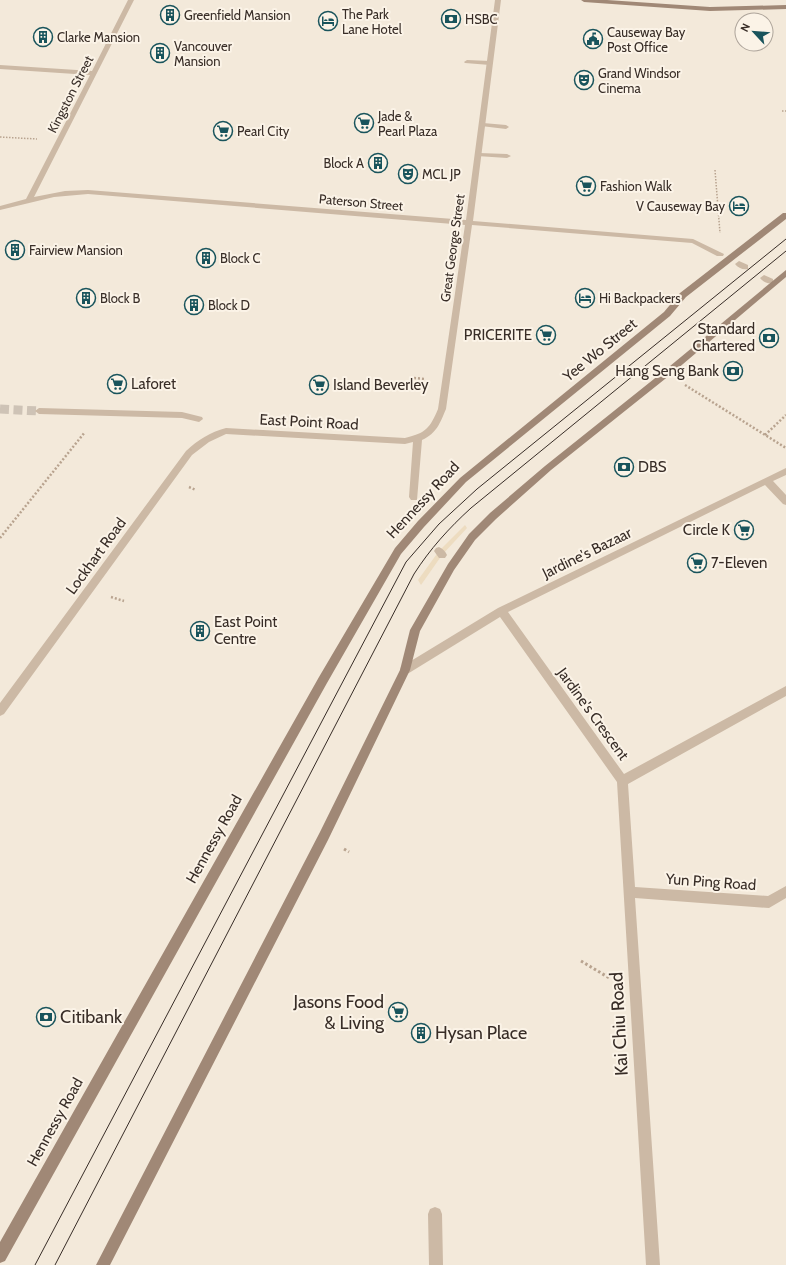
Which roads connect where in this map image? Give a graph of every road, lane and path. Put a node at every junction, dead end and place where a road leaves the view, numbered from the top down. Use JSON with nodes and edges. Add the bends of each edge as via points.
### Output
{"nodes":[{"id":1,"x":131,"y":0,"type":"edge"},
{"id":2,"x":498,"y":0,"type":"edge"},
{"id":3,"x":584,"y":0,"type":"edge"},
{"id":4,"x":786,"y":6,"type":"edge"},
{"id":5,"x":467,"y":62,"type":"dead end"},
{"id":6,"x":490,"y":63,"type":"junction"},
{"id":7,"x":0,"y":67,"type":"edge"},
{"id":8,"x":94,"y":73,"type":"junction"},
{"id":9,"x":782,"y":111,"type":"dead end"},
{"id":10,"x":786,"y":111,"type":"edge"},
{"id":11,"x":483,"y":125,"type":"junction"},
{"id":12,"x":506,"y":127,"type":"dead end"},
{"id":13,"x":0,"y":137,"type":"edge"},
{"id":14,"x":40,"y":140,"type":"dead end"},
{"id":15,"x":479,"y":155,"type":"junction"},
{"id":16,"x":507,"y":156,"type":"dead end"},
{"id":17,"x":715,"y":170,"type":"dead end"},
{"id":18,"x":29,"y":200,"type":"junction"},
{"id":19,"x":0,"y":208,"type":"edge"},
{"id":20,"x":786,"y":216,"type":"edge"},
{"id":21,"x":469,"y":223,"type":"junction"},
{"id":22,"x":720,"y":237,"type":"dead end"},
{"id":23,"x":720,"y":254,"type":"dead end"},
{"id":24,"x":786,"y":273,"type":"edge"},
{"id":25,"x":684,"y":384,"type":"dead end"},
{"id":26,"x":39,"y":411,"type":"tunnel mouth"},
{"id":27,"x":786,"y":415,"type":"edge"},
{"id":28,"x":199,"y":419,"type":"dead end"},
{"id":29,"x":226,"y":431,"type":"joint"},
{"id":30,"x":765,"y":434,"type":"junction"},
{"id":31,"x":84,"y":435,"type":"dead end"},
{"id":32,"x":418,"y":438,"type":"junction"},
{"id":33,"x":391,"y":441,"type":"joint"},
{"id":34,"x":786,"y":448,"type":"edge"},
{"id":35,"x":486,"y":461,"type":"joint"},
{"id":36,"x":786,"y":471,"type":"edge"},
{"id":37,"x":767,"y":481,"type":"junction"},
{"id":38,"x":414,"y":497,"type":"dead end"},
{"id":39,"x":786,"y":501,"type":"edge"},
{"id":40,"x":0,"y":538,"type":"edge"},
{"id":41,"x":501,"y":611,"type":"junction"},
{"id":42,"x":406,"y":670,"type":"junction"},
{"id":43,"x":786,"y":691,"type":"edge"},
{"id":44,"x":0,"y":711,"type":"edge"},
{"id":45,"x":622,"y":781,"type":"junction"},
{"id":46,"x":343,"y":849,"type":"dead end"},
{"id":47,"x":348,"y":852,"type":"dead end"},
{"id":48,"x":630,"y":892,"type":"junction"},
{"id":49,"x":786,"y":892,"type":"edge"},
{"id":50,"x":581,"y":961,"type":"dead end"},
{"id":51,"x":613,"y":980,"type":"dead end"},
{"id":52,"x":435,"y":1214,"type":"dead end"},
{"id":53,"x":0,"y":1256,"type":"edge"},
{"id":54,"x":103,"y":1265,"type":"edge"},
{"id":55,"x":436,"y":1265,"type":"edge"},
{"id":56,"x":653,"y":1265,"type":"edge"}],
"edges":[{"from":1,"to":8,"type":"street","name":"Kingston Street"},
{"from":2,"to":6,"type":"street","name":"Great George Street"},
{"from":3,"to":4,"type":"main road","via":[[721,9]]},
{"from":5,"to":6,"type":"street"},
{"from":6,"to":11,"type":"street","name":"Great George Street"},
{"from":7,"to":8,"type":"street"},
{"from":8,"to":18,"type":"street","name":"Kingston Street"},
{"from":9,"to":10,"type":"path"},
{"from":11,"to":12,"type":"street"},
{"from":11,"to":15,"type":"street","name":"Great George Street"},
{"from":13,"to":14,"type":"path"},
{"from":15,"to":16,"type":"street"},
{"from":15,"to":21,"type":"street","name":"Great George Street"},
{"from":17,"to":22,"type":"path"},
{"from":18,"to":19,"type":"street","name":"Paterson Street"},
{"from":18,"to":21,"type":"street","name":"Paterson Street","via":[[68,192],[88,192]]},
{"from":20,"to":35,"type":"main road","name":"Yee Wo Street","via":[[683,295],[667,314]]},
{"from":21,"to":23,"type":"street","name":"Paterson Street","via":[[693,241]]},
{"from":21,"to":32,"type":"street","name":"Great George Street","via":[[442,409],[435,426]]},
{"from":24,"to":42,"type":"main road","via":[[548,468],[472,537],[441,582],[415,630]]},
{"from":25,"to":30,"type":"path"},
{"from":26,"to":28,"type":"street","via":[[182,415]]},
{"from":27,"to":30,"type":"path"},
{"from":29,"to":33,"type":"street","name":"East Point Road"},
{"from":29,"to":44,"type":"street","name":"Lockhart Road","via":[[212,434],[189,453]]},
{"from":30,"to":34,"type":"path"},
{"from":31,"to":40,"type":"path"},
{"from":32,"to":33,"type":"street","name":"Great George Street"},
{"from":32,"to":38,"type":"street"},
{"from":35,"to":53,"type":"main road","name":"Hennessy Road","via":[[454,488],[396,555],[323,680]]},
{"from":36,"to":37,"type":"street","name":"Jardine's Bazaar"},
{"from":37,"to":39,"type":"street"},
{"from":37,"to":41,"type":"street","name":"Jardine's Bazaar"},
{"from":41,"to":42,"type":"street","name":"Jardine's Bazaar"},
{"from":41,"to":45,"type":"street","name":"Jardine's Crescent"},
{"from":42,"to":54,"type":"main road","via":[[267,950]]},
{"from":43,"to":45,"type":"street","name":"Jardine's Crescent"},
{"from":45,"to":48,"type":"street","name":"Kai Chiu Road"},
{"from":46,"to":47,"type":"path"},
{"from":48,"to":49,"type":"street","name":"Yun Ping Road","via":[[770,902]]},
{"from":48,"to":56,"type":"street","name":"Kai Chiu Road"},
{"from":50,"to":51,"type":"path"},
{"from":52,"to":55,"type":"street"}]}
